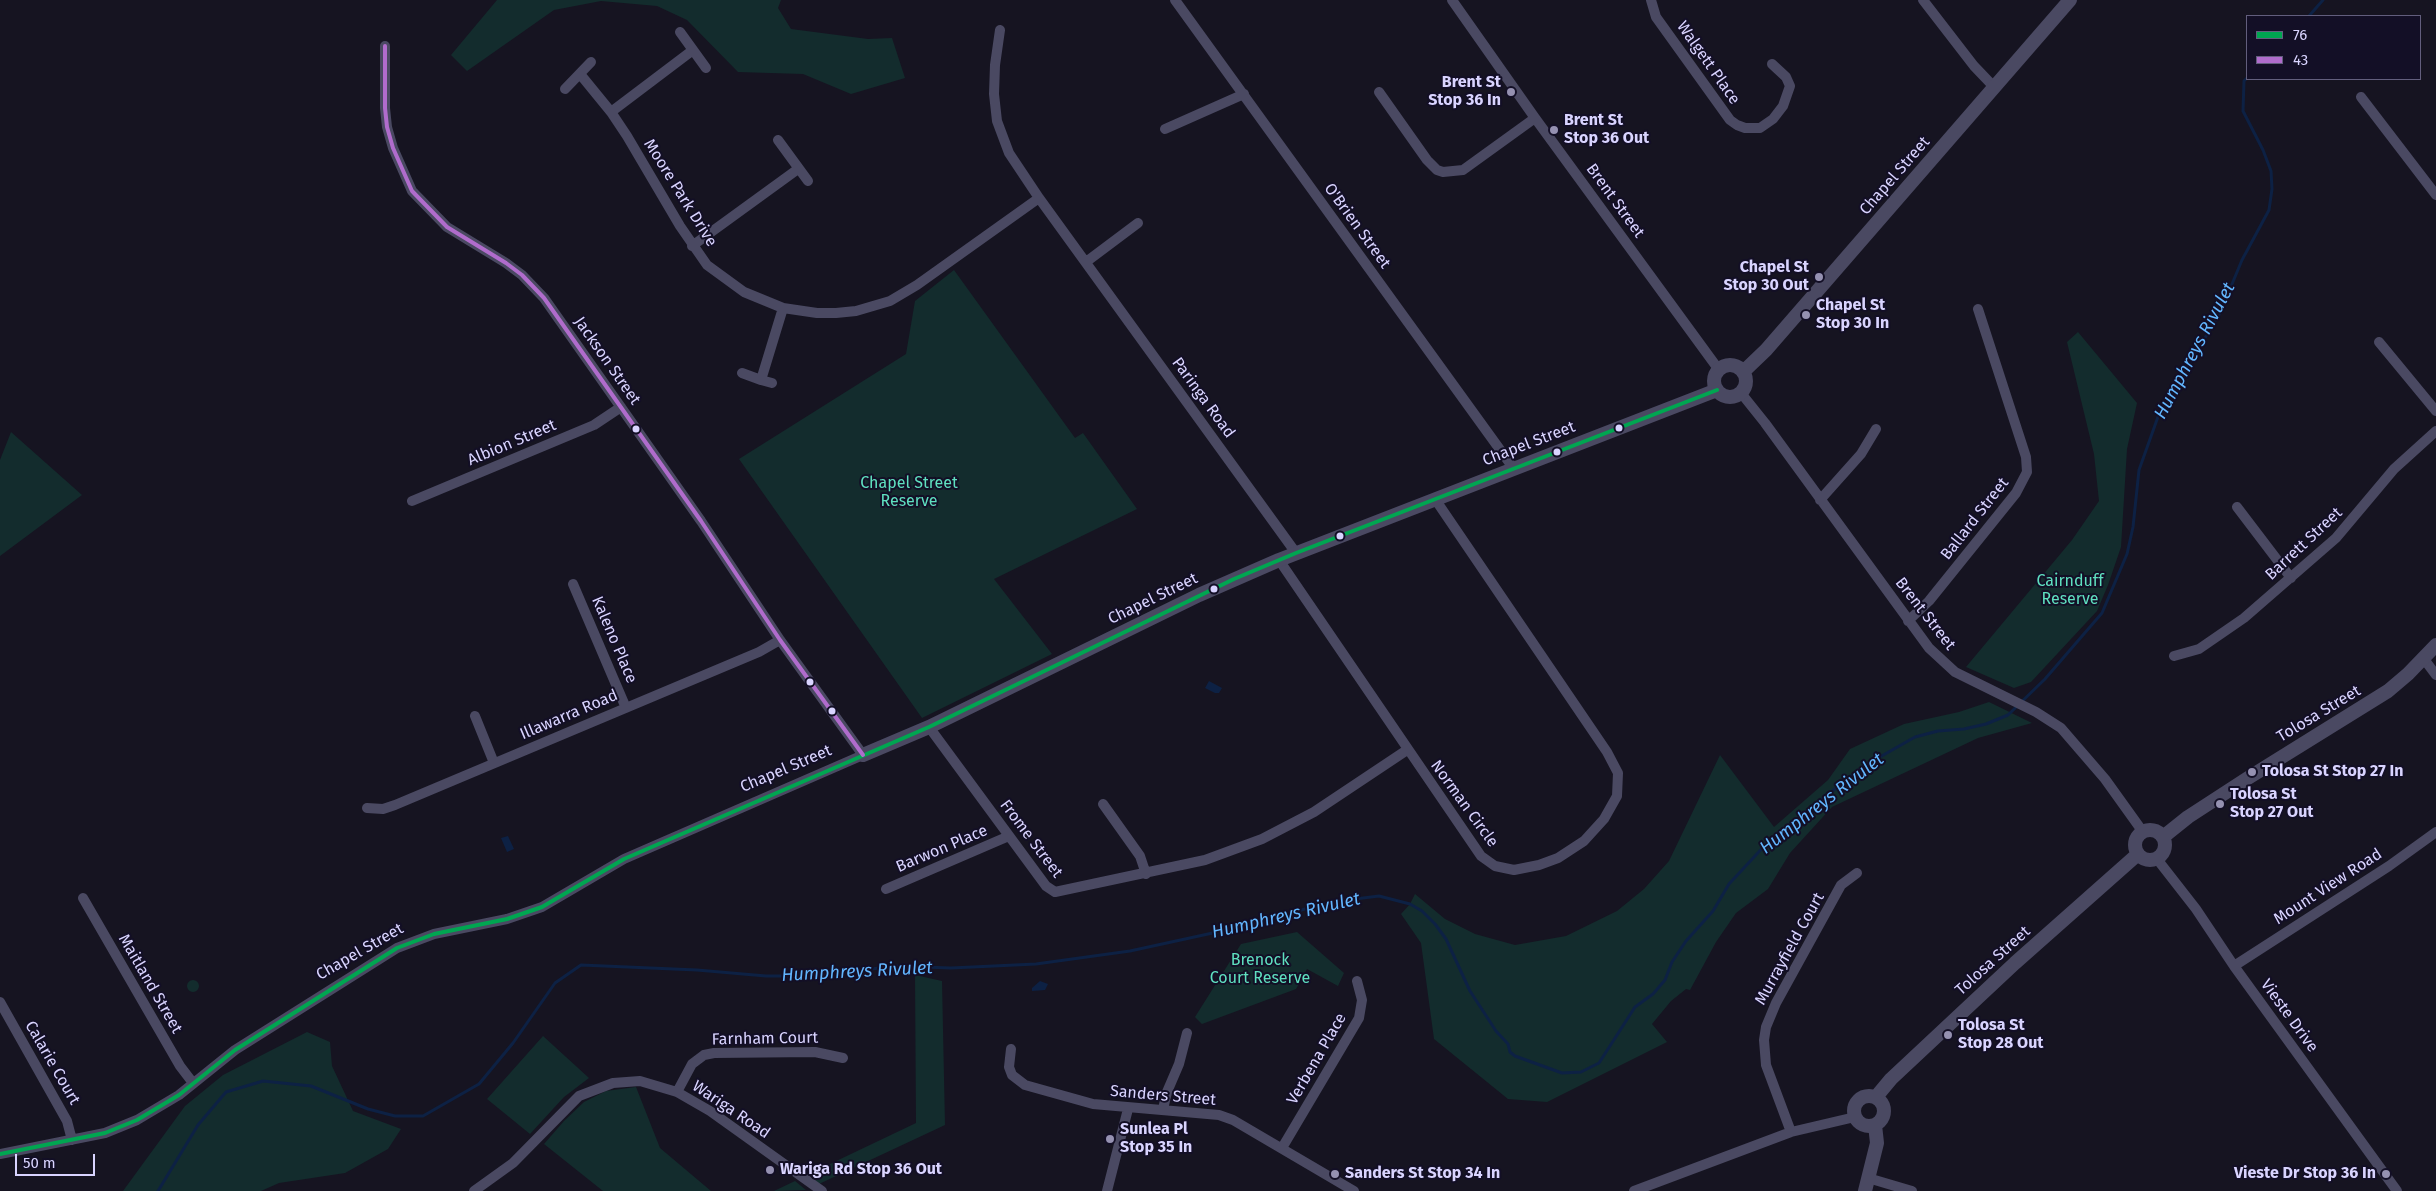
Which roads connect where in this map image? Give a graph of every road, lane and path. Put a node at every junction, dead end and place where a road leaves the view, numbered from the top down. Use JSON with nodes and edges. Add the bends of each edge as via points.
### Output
{"nodes":[{"id":1,"x":1175,"y":0,"type":"edge"},
{"id":2,"x":1452,"y":0,"type":"edge"},
{"id":3,"x":1651,"y":0,"type":"edge"},
{"id":4,"x":1923,"y":0,"type":"edge"},
{"id":5,"x":2070,"y":0,"type":"edge"},
{"id":6,"x":1000,"y":30,"type":"dead end"},
{"id":7,"x":680,"y":32,"type":"dead end"},
{"id":8,"x":385,"y":46,"type":"dead end"},
{"id":9,"x":693,"y":50,"type":"junction"},
{"id":10,"x":591,"y":62,"type":"dead end"},
{"id":11,"x":1772,"y":64,"type":"dead end"},
{"id":12,"x":706,"y":68,"type":"dead end"},
{"id":13,"x":580,"y":74,"type":"junction"},
{"id":14,"x":1995,"y":88,"type":"junction"},
{"id":15,"x":565,"y":89,"type":"dead end"},
{"id":16,"x":1379,"y":92,"type":"dead end"},
{"id":17,"x":1244,"y":94,"type":"junction"},
{"id":18,"x":2361,"y":97,"type":"dead end"},
{"id":19,"x":611,"y":112,"type":"junction"},
{"id":20,"x":1535,"y":118,"type":"junction"},
{"id":21,"x":1165,"y":129,"type":"dead end"},
{"id":22,"x":778,"y":140,"type":"dead end"},
{"id":23,"x":798,"y":168,"type":"junction"},
{"id":24,"x":808,"y":182,"type":"dead end"},
{"id":25,"x":2436,"y":195,"type":"edge"},
{"id":26,"x":1039,"y":198,"type":"junction"},
{"id":27,"x":1138,"y":223,"type":"dead end"},
{"id":28,"x":692,"y":246,"type":"junction"},
{"id":29,"x":1086,"y":262,"type":"junction"},
{"id":30,"x":783,"y":308,"type":"junction"},
{"id":31,"x":1978,"y":309,"type":"dead end"},
{"id":32,"x":2379,"y":342,"type":"dead end"},
{"id":33,"x":1720,"y":370,"type":"junction"},
{"id":34,"x":1743,"y":372,"type":"junction"},
{"id":35,"x":742,"y":374,"type":"dead end"},
{"id":36,"x":761,"y":380,"type":"junction"},
{"id":37,"x":772,"y":383,"type":"dead end"},
{"id":38,"x":1717,"y":390,"type":"junction"},
{"id":39,"x":1741,"y":394,"type":"junction"},
{"id":40,"x":621,"y":407,"type":"junction"},
{"id":41,"x":2436,"y":411,"type":"edge"},
{"id":42,"x":1876,"y":429,"type":"dead end"},
{"id":43,"x":2436,"y":431,"type":"edge"},
{"id":44,"x":1514,"y":469,"type":"junction"},
{"id":45,"x":1435,"y":499,"type":"junction"},
{"id":46,"x":1820,"y":500,"type":"junction"},
{"id":47,"x":412,"y":501,"type":"dead end"},
{"id":48,"x":2237,"y":506,"type":"dead end"},
{"id":49,"x":1296,"y":553,"type":"junction"},
{"id":50,"x":1279,"y":560,"type":"junction"},
{"id":51,"x":2291,"y":578,"type":"junction"},
{"id":52,"x":573,"y":584,"type":"dead end"},
{"id":53,"x":1908,"y":621,"type":"junction"},
{"id":54,"x":780,"y":640,"type":"junction"},
{"id":55,"x":2436,"y":645,"type":"edge"},
{"id":56,"x":2174,"y":656,"type":"dead end"},
{"id":57,"x":2424,"y":659,"type":"junction"},
{"id":58,"x":2436,"y":675,"type":"edge"},
{"id":59,"x":626,"y":708,"type":"junction"},
{"id":60,"x":475,"y":716,"type":"dead end"},
{"id":61,"x":929,"y":727,"type":"junction"},
{"id":62,"x":1407,"y":750,"type":"junction"},
{"id":63,"x":863,"y":755,"type":"junction"},
{"id":64,"x":494,"y":763,"type":"junction"},
{"id":65,"x":1103,"y":804,"type":"dead end"},
{"id":66,"x":367,"y":808,"type":"dead end"},
{"id":67,"x":2143,"y":832,"type":"junction"},
{"id":68,"x":2436,"y":832,"type":"edge"},
{"id":69,"x":1009,"y":836,"type":"junction"},
{"id":70,"x":2163,"y":837,"type":"junction"},
{"id":71,"x":2138,"y":854,"type":"junction"},
{"id":72,"x":2157,"y":859,"type":"junction"},
{"id":73,"x":1856,"y":873,"type":"dead end"},
{"id":74,"x":1146,"y":874,"type":"junction"},
{"id":75,"x":886,"y":889,"type":"dead end"},
{"id":76,"x":83,"y":898,"type":"dead end"},
{"id":77,"x":2234,"y":966,"type":"junction"},
{"id":78,"x":1357,"y":981,"type":"dead end"},
{"id":79,"x":0,"y":1002,"type":"edge"},
{"id":80,"x":1187,"y":1033,"type":"dead end"},
{"id":81,"x":1011,"y":1049,"type":"dead end"},
{"id":82,"x":844,"y":1058,"type":"dead end"},
{"id":83,"x":193,"y":1083,"type":"junction"},
{"id":84,"x":677,"y":1092,"type":"junction"},
{"id":85,"x":1876,"y":1097,"type":"junction"},
{"id":86,"x":1128,"y":1109,"type":"junction"},
{"id":87,"x":1163,"y":1109,"type":"junction"},
{"id":88,"x":1855,"y":1117,"type":"junction"},
{"id":89,"x":1875,"y":1125,"type":"junction"},
{"id":90,"x":1790,"y":1132,"type":"junction"},
{"id":91,"x":72,"y":1140,"type":"junction"},
{"id":92,"x":1282,"y":1148,"type":"junction"},
{"id":93,"x":0,"y":1154,"type":"edge"},
{"id":94,"x":1866,"y":1185,"type":"edge"},
{"id":95,"x":474,"y":1191,"type":"edge"},
{"id":96,"x":822,"y":1191,"type":"edge"},
{"id":97,"x":1107,"y":1191,"type":"edge"},
{"id":98,"x":1354,"y":1191,"type":"edge"},
{"id":99,"x":1634,"y":1191,"type":"edge"},
{"id":100,"x":1912,"y":1191,"type":"edge"},
{"id":101,"x":2397,"y":1191,"type":"edge"}],
"edges":[{"from":1,"to":17,"type":"street","name":"O'Brien Street"},
{"from":2,"to":20,"type":"street","name":"Brent Street"},
{"from":3,"to":11,"type":"street","name":"Walgett Place","via":[[1656,17],[1730,120],[1737,125],[1753,130],[1760,128],[1773,120],[1783,106],[1790,86],[1786,77]]},
{"from":4,"to":14,"type":"street"},
{"from":5,"to":14,"type":"street","name":"Chapel Street"},
{"from":6,"to":26,"type":"street","name":"Paringa Road","via":[[994,79],[997,121],[1009,152]]},
{"from":7,"to":9,"type":"street"},
{"from":8,"to":40,"type":"street","name":"Jackson Street","via":[[387,127],[412,191],[447,227],[506,263],[533,285]]},
{"from":9,"to":12,"type":"street"},
{"from":9,"to":19,"type":"street"},
{"from":10,"to":13,"type":"street"},
{"from":13,"to":15,"type":"street"},
{"from":13,"to":19,"type":"street","name":"Moore Park Drive"},
{"from":14,"to":34,"type":"street","name":"Chapel Street","via":[[1766,350]]},
{"from":16,"to":20,"type":"street","via":[[1427,160],[1443,172],[1463,170]]},
{"from":17,"to":21,"type":"street"},
{"from":17,"to":44,"type":"street","name":"O'Brien Street"},
{"from":18,"to":25,"type":"street"},
{"from":19,"to":28,"type":"street","name":"Moore Park Drive"},
{"from":20,"to":33,"type":"street","name":"Brent Street"},
{"from":22,"to":23,"type":"street"},
{"from":23,"to":24,"type":"street"},
{"from":23,"to":28,"type":"street"},
{"from":26,"to":29,"type":"street","name":"Paringa Road"},
{"from":26,"to":30,"type":"street","name":"Moore Park Drive","via":[[917,285],[890,300],[856,311],[836,313]]},
{"from":27,"to":29,"type":"street"},
{"from":28,"to":30,"type":"street","name":"Moore Park Drive","via":[[725,280],[744,292]]},
{"from":29,"to":49,"type":"street","name":"Paringa Road"},
{"from":30,"to":36,"type":"street"},
{"from":31,"to":53,"type":"street","name":"Ballard Street","via":[[2026,458],[2027,472],[2016,493],[1929,601]]},
{"from":32,"to":41,"type":"street"},
{"from":33,"to":34,"type":"street","via":[[1734,366]]},
{"from":33,"to":38,"type":"street","via":[[1714,381]]},
{"from":34,"to":39,"type":"street","via":[[1746,380]]},
{"from":35,"to":36,"type":"street"},
{"from":36,"to":37,"type":"street"},
{"from":38,"to":39,"type":"street","via":[[1725,396]]},
{"from":38,"to":44,"type":"street","name":"Chapel Street"},
{"from":39,"to":46,"type":"street","name":"Brent Street"},
{"from":40,"to":47,"type":"street","name":"Albion Street","via":[[594,425]]},
{"from":40,"to":54,"type":"street","name":"Jackson Street"},
{"from":42,"to":46,"type":"street","via":[[1861,454]]},
{"from":43,"to":51,"type":"street","name":"Barrett Street","via":[[2394,469],[2336,538]]},
{"from":44,"to":45,"type":"street","name":"Chapel Street"},
{"from":45,"to":49,"type":"street","name":"Chapel Street"},
{"from":45,"to":62,"type":"street","name":"Norman Circle","via":[[1614,762],[1619,784],[1617,796],[1596,830],[1571,851],[1538,866],[1504,869],[1488,862],[1474,848]]},
{"from":46,"to":53,"type":"street","name":"Brent Street"},
{"from":48,"to":51,"type":"street"},
{"from":49,"to":50,"type":"street","name":"Chapel Street"},
{"from":50,"to":61,"type":"street","name":"Chapel Street","via":[[1199,595]]},
{"from":50,"to":62,"type":"street","name":"Norman Circle"},
{"from":51,"to":56,"type":"street","name":"Barrett Street","via":[[2227,631],[2199,649]]},
{"from":52,"to":59,"type":"street","name":"Kaleno Place"},
{"from":53,"to":67,"type":"street","name":"Brent Street","via":[[1955,672],[2056,724],[2078,745]]},
{"from":54,"to":59,"type":"street","name":"Illawarra Road"},
{"from":54,"to":63,"type":"street","name":"Jackson Street"},
{"from":55,"to":57,"type":"street","name":"Tolosa Street"},
{"from":57,"to":58,"type":"street"},
{"from":57,"to":70,"type":"street","name":"Tolosa Street","via":[[2382,696],[2248,778]]},
{"from":59,"to":64,"type":"street","name":"Illawarra Road"},
{"from":60,"to":64,"type":"street"},
{"from":61,"to":63,"type":"street","name":"Chapel Street"},
{"from":61,"to":69,"type":"street","name":"Frome Street"},
{"from":62,"to":74,"type":"street","name":"Frome Street","via":[[1328,803],[1279,831],[1205,860]]},
{"from":63,"to":83,"type":"street","name":"Chapel Street","via":[[624,859],[542,907],[507,919],[434,934],[397,948],[235,1050]]},
{"from":64,"to":66,"type":"street","name":"Illawarra Road","via":[[395,805]]},
{"from":65,"to":74,"type":"street","via":[[1140,856]]},
{"from":67,"to":70,"type":"street","via":[[2155,831]]},
{"from":67,"to":71,"type":"street","via":[[2136,840]]},
{"from":68,"to":77,"type":"street","name":"Mount View Road"},
{"from":69,"to":74,"type":"street","name":"Frome Street","via":[[1046,886],[1055,892]]},
{"from":69,"to":75,"type":"street","name":"Barwon Place"},
{"from":70,"to":72,"type":"street","via":[[2165,849]]},
{"from":71,"to":72,"type":"street","via":[[2147,860]]},
{"from":71,"to":85,"type":"street","name":"Tolosa Street","via":[[2016,963],[1891,1079]]},
{"from":72,"to":77,"type":"street","name":"Vieste Drive"},
{"from":73,"to":90,"type":"street","name":"Murrayfield Court","via":[[1841,885],[1766,1027],[1766,1064]]},
{"from":76,"to":83,"type":"street","name":"Maitland Street"},
{"from":77,"to":101,"type":"street","name":"Vieste Drive"},
{"from":78,"to":92,"type":"street","name":"Verbena Place","via":[[1362,1000],[1359,1018]]},
{"from":79,"to":91,"type":"street","name":"Calarie Court","via":[[67,1121]]},
{"from":80,"to":87,"type":"street"},
{"from":81,"to":86,"type":"street","name":"Sanders Street","via":[[1012,1075],[1025,1085],[1076,1100]]},
{"from":82,"to":84,"type":"street","name":"Farnham Court","via":[[815,1052],[704,1055],[692,1064]]},
{"from":83,"to":91,"type":"street","name":"Chapel Street","via":[[137,1120],[105,1133]]},
{"from":84,"to":95,"type":"street","name":"Wariga Road","via":[[640,1080],[589,1090],[573,1100],[513,1163]]},
{"from":84,"to":96,"type":"street","name":"Wariga Road","via":[[710,1111]]},
{"from":85,"to":88,"type":"street","via":[[1866,1096],[1858,1100],[1854,1108]]},
{"from":85,"to":89,"type":"street","via":[[1884,1109],[1882,1118]]},
{"from":86,"to":87,"type":"street","name":"Sanders Street"},
{"from":86,"to":97,"type":"street"},
{"from":87,"to":92,"type":"street","name":"Sanders Street","via":[[1219,1115]]},
{"from":88,"to":89,"type":"street","via":[[1861,1124]]},
{"from":88,"to":90,"type":"street"},
{"from":89,"to":94,"type":"street","via":[[1877,1143]]},
{"from":90,"to":99,"type":"street"},
{"from":91,"to":93,"type":"street","name":"Chapel Street"},
{"from":92,"to":98,"type":"street","name":"Sanders Street"},
{"from":94,"to":100,"type":"street"}]}
